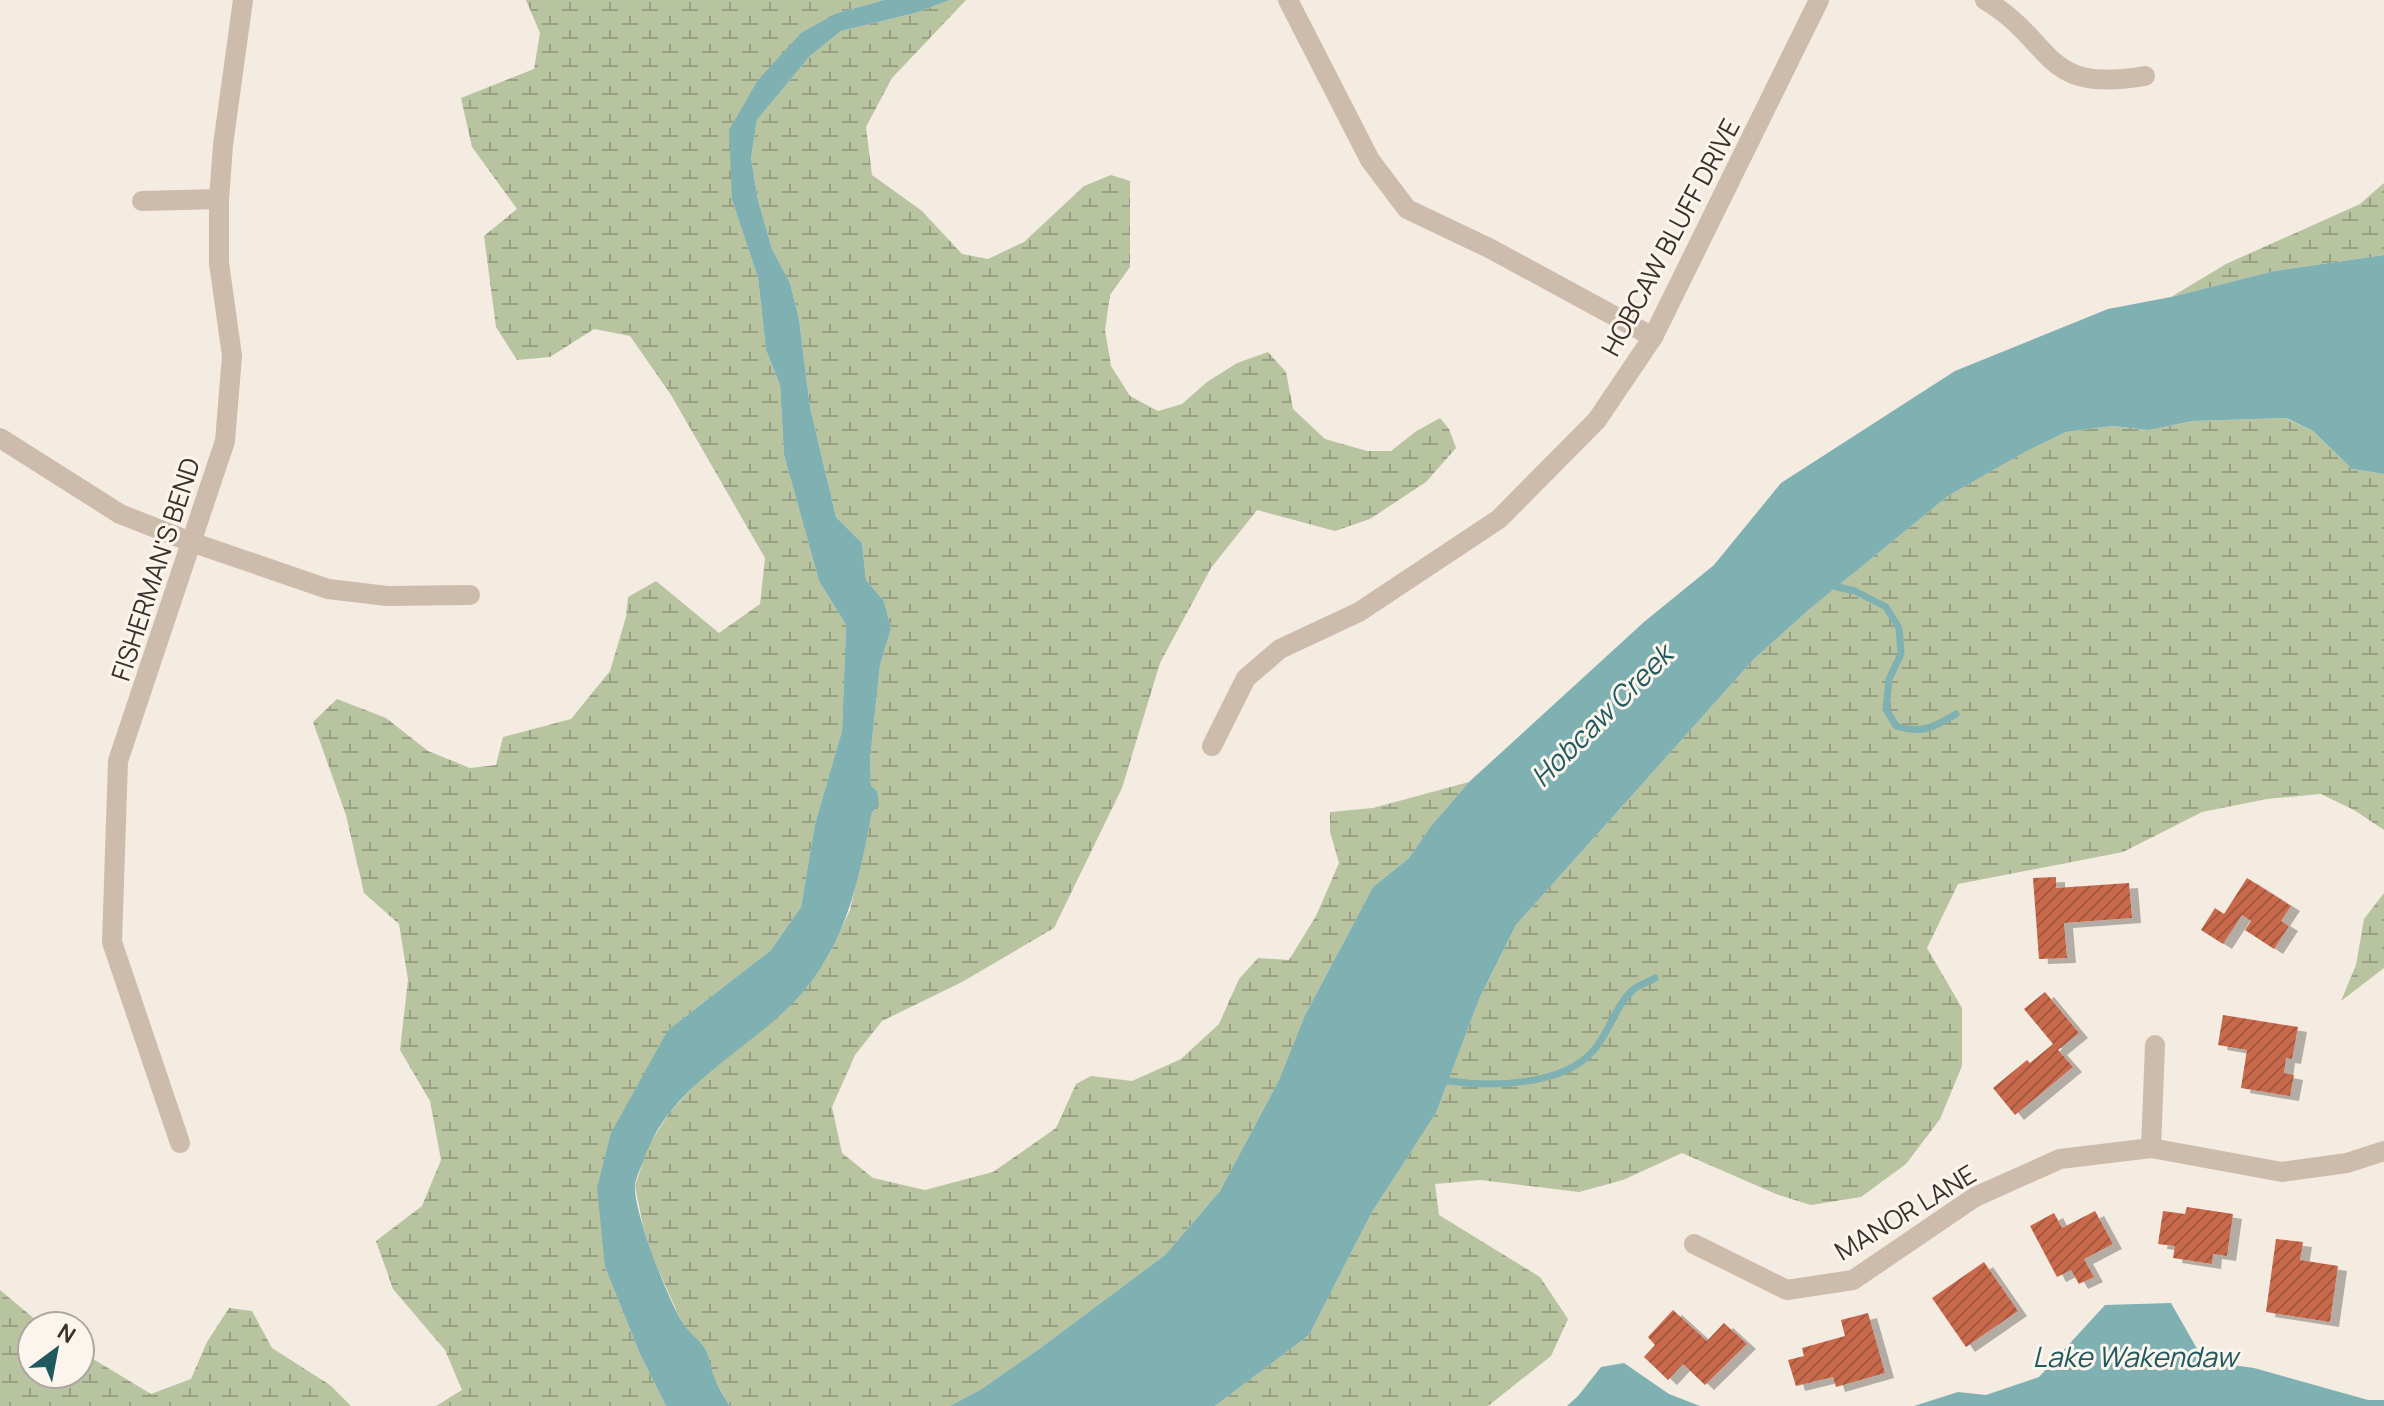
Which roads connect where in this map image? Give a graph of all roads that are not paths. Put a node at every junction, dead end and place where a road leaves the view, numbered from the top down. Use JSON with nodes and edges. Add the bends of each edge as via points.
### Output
{"nodes":[{"id":1,"x":243,"y":0,"type":"edge"},
{"id":2,"x":1288,"y":0,"type":"edge"},
{"id":3,"x":1819,"y":0,"type":"edge"},
{"id":4,"x":1985,"y":0,"type":"edge"},
{"id":5,"x":2145,"y":76,"type":"dead end"},
{"id":6,"x":219,"y":199,"type":"junction"},
{"id":7,"x":142,"y":201,"type":"dead end"},
{"id":8,"x":1653,"y":337,"type":"junction"},
{"id":9,"x":0,"y":438,"type":"edge"},
{"id":10,"x":191,"y":542,"type":"junction"},
{"id":11,"x":470,"y":595,"type":"dead end"},
{"id":12,"x":1212,"y":746,"type":"dead end"},
{"id":13,"x":2155,"y":1045,"type":"dead end"},
{"id":14,"x":180,"y":1143,"type":"dead end"},
{"id":15,"x":2151,"y":1148,"type":"junction"},
{"id":16,"x":2384,"y":1151,"type":"edge"},
{"id":17,"x":1694,"y":1244,"type":"dead end"}],
"edges":[{"from":1,"to":6,"type":"street","name":"FISHERMAN'S BEND"},
{"from":2,"to":8,"type":"street","via":[[1370,160],[1407,209]]},
{"from":3,"to":8,"type":"street","name":"HOBCAW BLUFF DRIVE"},
{"from":4,"to":5,"type":"street","via":[[2072,74],[2099,81]]},
{"from":6,"to":7,"type":"street"},
{"from":6,"to":10,"type":"street","name":"FISHERMAN'S BEND","via":[[219,263],[232,356],[225,441]]},
{"from":8,"to":12,"type":"street","name":"HOBCAW BLUFF DRIVE","via":[[1597,420],[1499,519],[1359,612],[1280,649],[1246,678]]},
{"from":9,"to":10,"type":"street","via":[[120,514]]},
{"from":10,"to":11,"type":"street","via":[[328,589],[387,596]]},
{"from":10,"to":14,"type":"street","name":"FISHERMAN'S BEND","via":[[118,761],[112,942]]},
{"from":13,"to":15,"type":"street"},
{"from":15,"to":16,"type":"street","name":"MANOR LANE","via":[[2282,1172],[2347,1163]]},
{"from":15,"to":17,"type":"street","name":"MANOR LANE","via":[[2060,1159],[2032,1171],[1975,1197],[1853,1280],[1787,1290]]}]}
